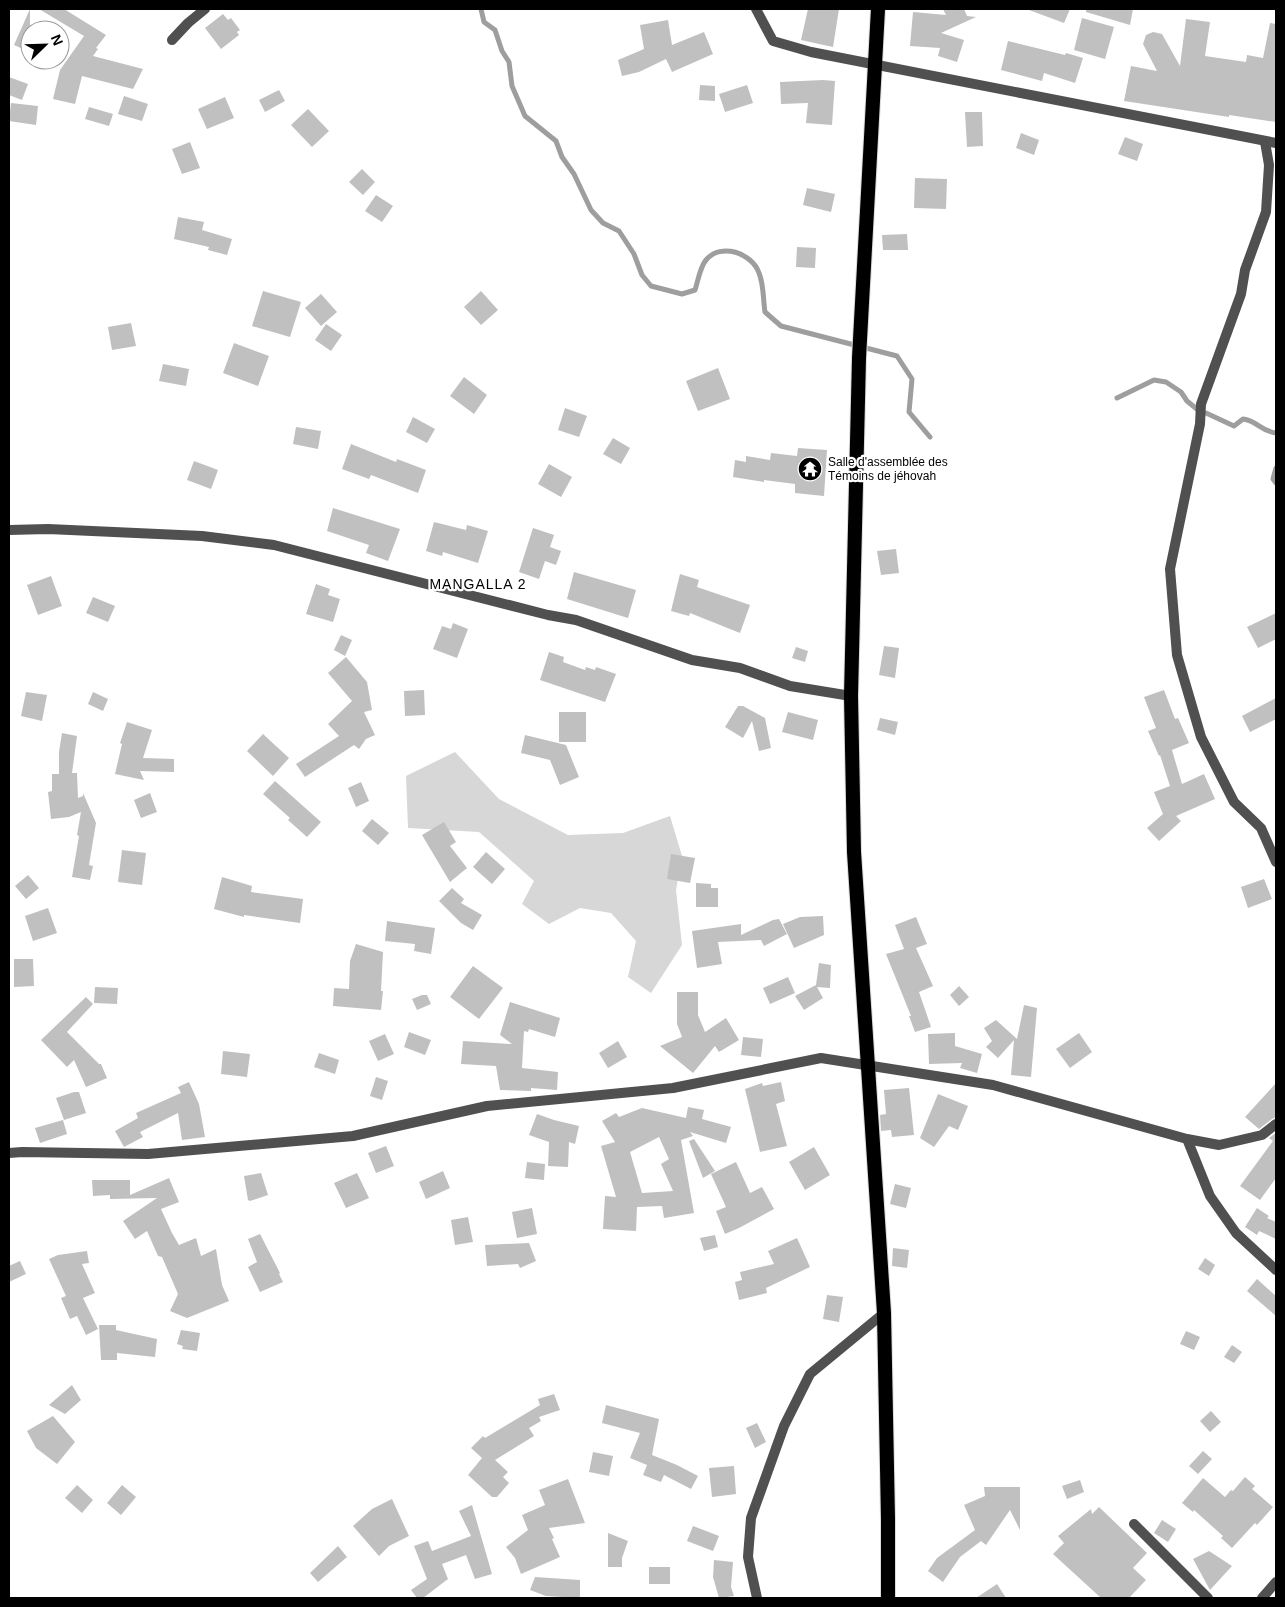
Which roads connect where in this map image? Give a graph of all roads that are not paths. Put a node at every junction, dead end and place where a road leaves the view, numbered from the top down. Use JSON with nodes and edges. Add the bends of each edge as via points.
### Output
{"nodes":[{"id":1,"x":205,"y":9,"type":"edge"},
{"id":2,"x":756,"y":9,"type":"edge"},
{"id":3,"x":878,"y":9,"type":"edge"},
{"id":4,"x":172,"y":40,"type":"dead end"},
{"id":5,"x":876,"y":64,"type":"junction"},
{"id":6,"x":1265,"y":142,"type":"junction"},
{"id":7,"x":1276,"y":143,"type":"edge"},
{"id":8,"x":9,"y":530,"type":"edge"},
{"id":9,"x":851,"y":696,"type":"junction"},
{"id":10,"x":1276,"y":862,"type":"edge"},
{"id":11,"x":868,"y":1065,"type":"junction"},
{"id":12,"x":1276,"y":1124,"type":"edge"},
{"id":13,"x":1187,"y":1140,"type":"junction"},
{"id":14,"x":9,"y":1153,"type":"edge"},
{"id":15,"x":1276,"y":1270,"type":"edge"},
{"id":16,"x":884,"y":1312,"type":"junction"},
{"id":17,"x":1134,"y":1524,"type":"dead end"},
{"id":18,"x":1276,"y":1582,"type":"edge"},
{"id":19,"x":758,"y":1598,"type":"edge"},
{"id":20,"x":888,"y":1598,"type":"edge"},
{"id":21,"x":1208,"y":1598,"type":"edge"},
{"id":22,"x":1262,"y":1598,"type":"edge"}],
"edges":[{"from":1,"to":4,"type":"street"},
{"from":2,"to":5,"type":"street","via":[[773,41]]},
{"from":3,"to":5,"type":"highway"},
{"from":5,"to":6,"type":"street"},
{"from":5,"to":9,"type":"highway","via":[[859,358]]},
{"from":6,"to":7,"type":"street"},
{"from":6,"to":10,"type":"street","via":[[1269,164],[1266,212],[1202,404],[1170,569],[1177,655],[1201,737],[1234,802],[1261,828]]},
{"from":8,"to":9,"type":"street","via":[[193,535],[274,545],[576,620],[692,660],[740,668],[790,686]]},
{"from":9,"to":11,"type":"highway","via":[[854,852]]},
{"from":11,"to":13,"type":"street","via":[[993,1085]]},
{"from":11,"to":14,"type":"street","via":[[821,1058],[673,1088],[487,1106],[353,1136],[148,1154]]},
{"from":11,"to":16,"type":"highway"},
{"from":12,"to":13,"type":"street","via":[[1262,1135],[1219,1145]]},
{"from":13,"to":15,"type":"street","via":[[1210,1196],[1236,1232]]},
{"from":16,"to":19,"type":"street","via":[[810,1374],[784,1426],[751,1518],[748,1557]]},
{"from":16,"to":20,"type":"highway"},
{"from":17,"to":21,"type":"street"},
{"from":18,"to":22,"type":"street"}]}
